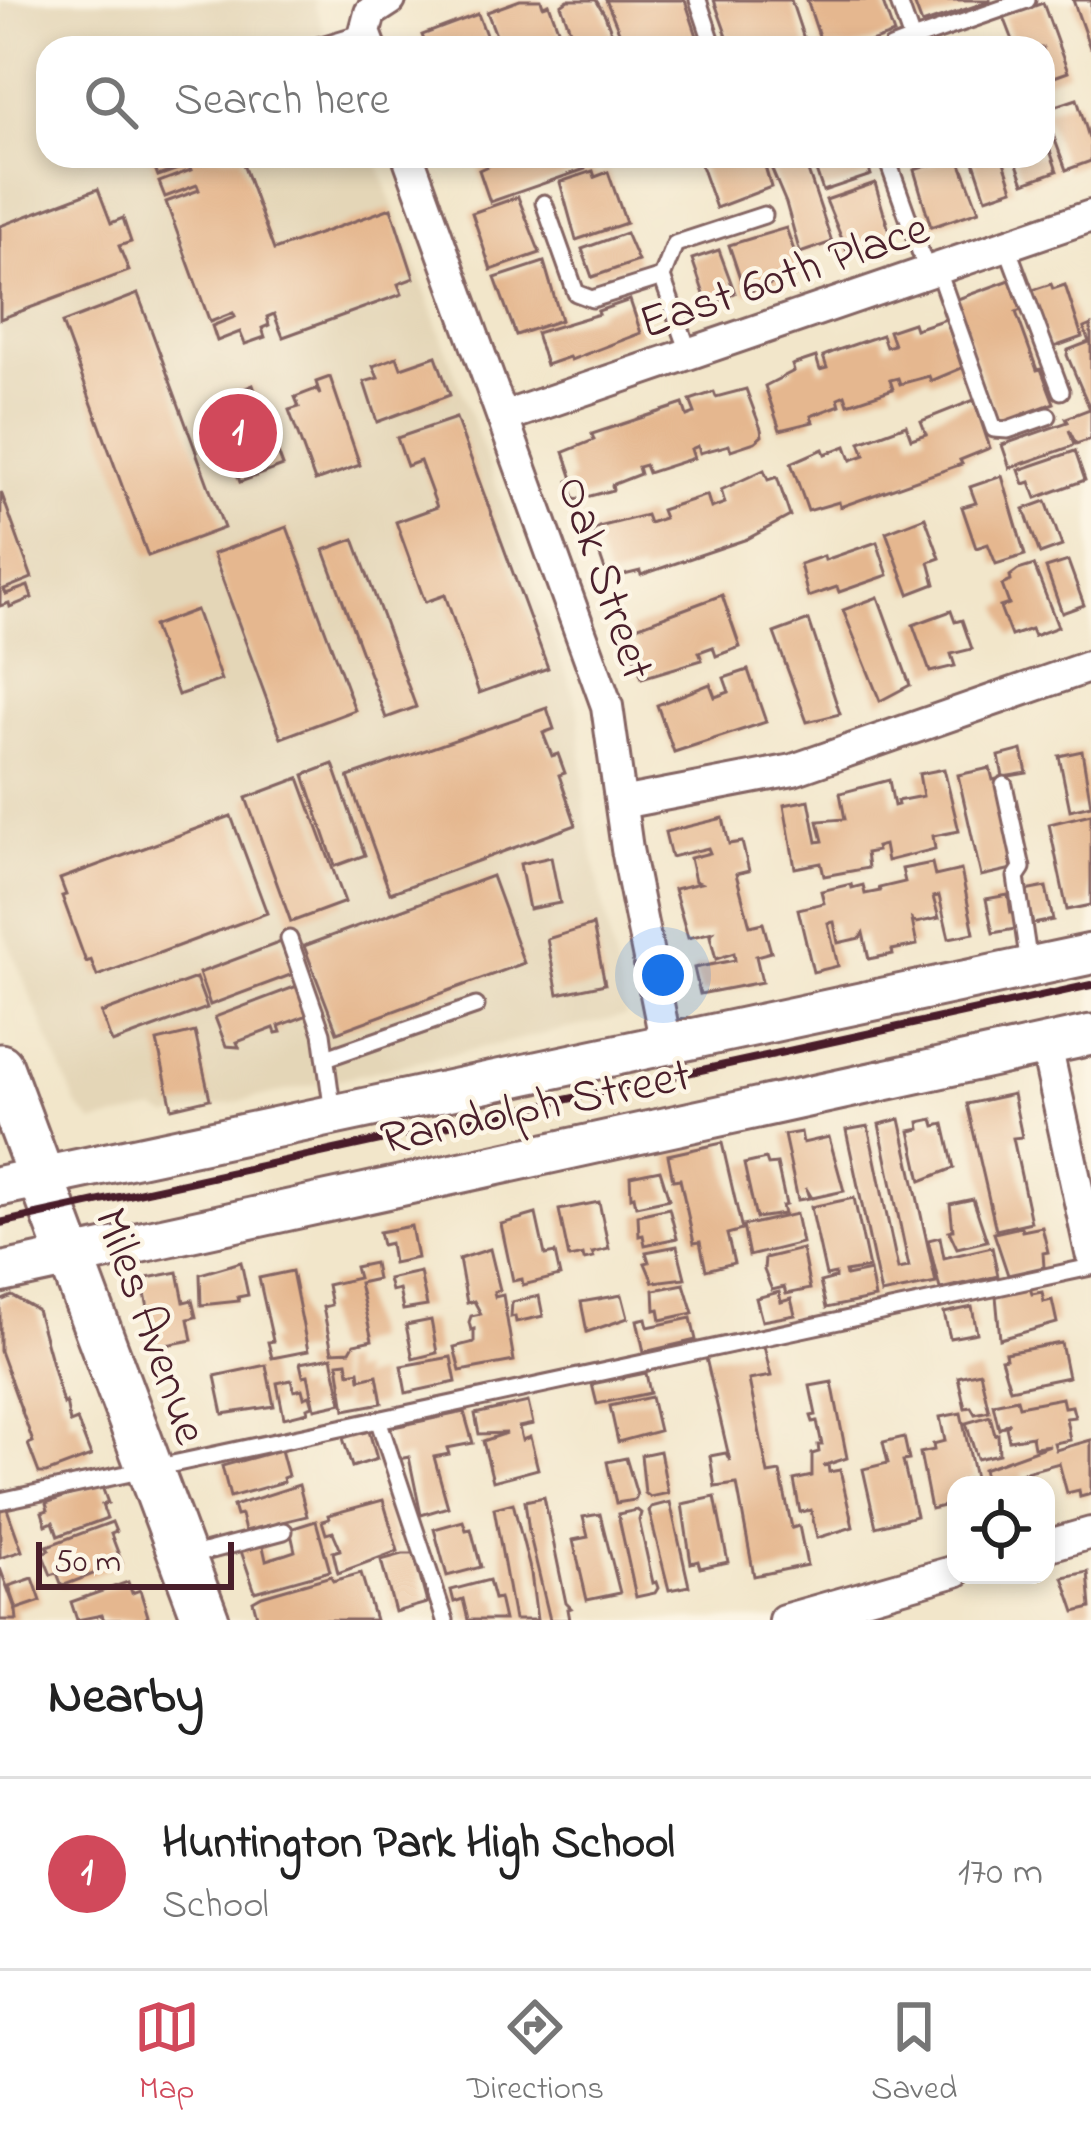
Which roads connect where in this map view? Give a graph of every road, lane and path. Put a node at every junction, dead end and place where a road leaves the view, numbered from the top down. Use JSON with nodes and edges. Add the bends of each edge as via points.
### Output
{"nodes":[{"id":1,"x":698,"y":0,"type":"edge"},
{"id":2,"x":898,"y":0,"type":"edge"},
{"id":3,"x":1027,"y":0,"type":"edge"},
{"id":4,"x":374,"y":23,"type":"edge"},
{"id":5,"x":341,"y":36,"type":"edge"},
{"id":6,"x":710,"y":36,"type":"edge"},
{"id":7,"x":911,"y":36,"type":"edge"},
{"id":8,"x":924,"y":36,"type":"edge"},
{"id":9,"x":412,"y":168,"type":"edge"},
{"id":10,"x":891,"y":168,"type":"edge"},
{"id":11,"x":544,"y":202,"type":"dead end"},
{"id":12,"x":764,"y":215,"type":"dead end"},
{"id":13,"x":1091,"y":216,"type":"edge"},
{"id":14,"x":1006,"y":244,"type":"junction"},
{"id":15,"x":932,"y":269,"type":"junction"},
{"id":16,"x":662,"y":277,"type":"junction"},
{"id":17,"x":689,"y":352,"type":"junction"},
{"id":18,"x":1061,"y":391,"type":"dead end"},
{"id":19,"x":1048,"y":416,"type":"dead end"},
{"id":20,"x":504,"y":417,"type":"junction"},
{"id":21,"x":1091,"y":666,"type":"edge"},
{"id":22,"x":1004,"y":784,"type":"dead end"},
{"id":23,"x":621,"y":803,"type":"junction"},
{"id":24,"x":290,"y":939,"type":"dead end"},
{"id":25,"x":1091,"y":954,"type":"edge"},
{"id":26,"x":1029,"y":967,"type":"junction"},
{"id":27,"x":476,"y":1006,"type":"dead end"},
{"id":28,"x":1091,"y":1035,"type":"edge"},
{"id":29,"x":666,"y":1044,"type":"junction"},
{"id":30,"x":1046,"y":1045,"type":"junction"},
{"id":31,"x":326,"y":1058,"type":"junction"},
{"id":32,"x":0,"y":1067,"type":"edge"},
{"id":33,"x":334,"y":1116,"type":"junction"},
{"id":34,"x":20,"y":1181,"type":"edge"},
{"id":35,"x":1091,"y":1253,"type":"edge"},
{"id":36,"x":69,"y":1258,"type":"junction"},
{"id":37,"x":1091,"y":1267,"type":"edge"},
{"id":38,"x":0,"y":1273,"type":"edge"},
{"id":39,"x":379,"y":1422,"type":"junction"},
{"id":40,"x":149,"y":1470,"type":"junction"},
{"id":41,"x":0,"y":1501,"type":"edge"},
{"id":42,"x":284,"y":1531,"type":"dead end"},
{"id":43,"x":1091,"y":1533,"type":"edge"},
{"id":44,"x":1055,"y":1543,"type":"edge"},
{"id":45,"x":182,"y":1557,"type":"junction"},
{"id":46,"x":947,"y":1574,"type":"edge"},
{"id":47,"x":206,"y":1620,"type":"edge"},
{"id":48,"x":446,"y":1620,"type":"edge"},
{"id":49,"x":784,"y":1620,"type":"edge"}],
"edges":[{"from":1,"to":6,"type":"lane"},
{"from":2,"to":7,"type":"lane"},
{"from":3,"to":8,"type":"lane"},
{"from":4,"to":5,"type":"lane"},
{"from":9,"to":20,"type":"street","name":"Oak Street"},
{"from":10,"to":15,"type":"lane"},
{"from":11,"to":16,"type":"lane","via":[[576,293],[592,298]]},
{"from":12,"to":16,"type":"lane","via":[[675,244]]},
{"from":13,"to":14,"type":"street","name":"East 60th Place"},
{"from":14,"to":15,"type":"street","name":"East 60th Place"},
{"from":14,"to":18,"type":"lane"},
{"from":15,"to":17,"type":"street","name":"East 60th Place"},
{"from":15,"to":19,"type":"lane","via":[[994,429]]},
{"from":16,"to":17,"type":"lane"},
{"from":17,"to":20,"type":"street","name":"East 60th Place"},
{"from":20,"to":23,"type":"street","name":"Oak Street","via":[[608,706]]},
{"from":21,"to":23,"type":"street","via":[[793,770]]},
{"from":22,"to":26,"type":"lane","via":[[1022,868],[1016,877]]},
{"from":23,"to":29,"type":"street","name":"Oak Street"},
{"from":24,"to":31,"type":"lane"},
{"from":25,"to":26,"type":"street","name":"Randolph Street"},
{"from":26,"to":29,"type":"street","name":"Randolph Street"},
{"from":27,"to":31,"type":"lane"},
{"from":28,"to":30,"type":"street","name":"Randolph Street"},
{"from":29,"to":33,"type":"street","name":"Randolph Street"},
{"from":30,"to":35,"type":"street"},
{"from":30,"to":36,"type":"street","name":"Randolph Street"},
{"from":31,"to":33,"type":"lane"},
{"from":32,"to":34,"type":"main road","name":"Miles Avenue"},
{"from":33,"to":34,"type":"street","name":"Randolph Street"},
{"from":34,"to":36,"type":"main road","name":"Miles Avenue"},
{"from":36,"to":38,"type":"street","name":"Randolph Street"},
{"from":36,"to":40,"type":"main road","name":"Miles Avenue"},
{"from":37,"to":39,"type":"lane"},
{"from":39,"to":40,"type":"lane"},
{"from":39,"to":48,"type":"lane"},
{"from":40,"to":41,"type":"lane"},
{"from":40,"to":45,"type":"main road","name":"Miles Avenue"},
{"from":42,"to":45,"type":"lane"},
{"from":43,"to":44,"type":"street"},
{"from":45,"to":47,"type":"main road","name":"Miles Avenue"},
{"from":46,"to":49,"type":"street"}]}
